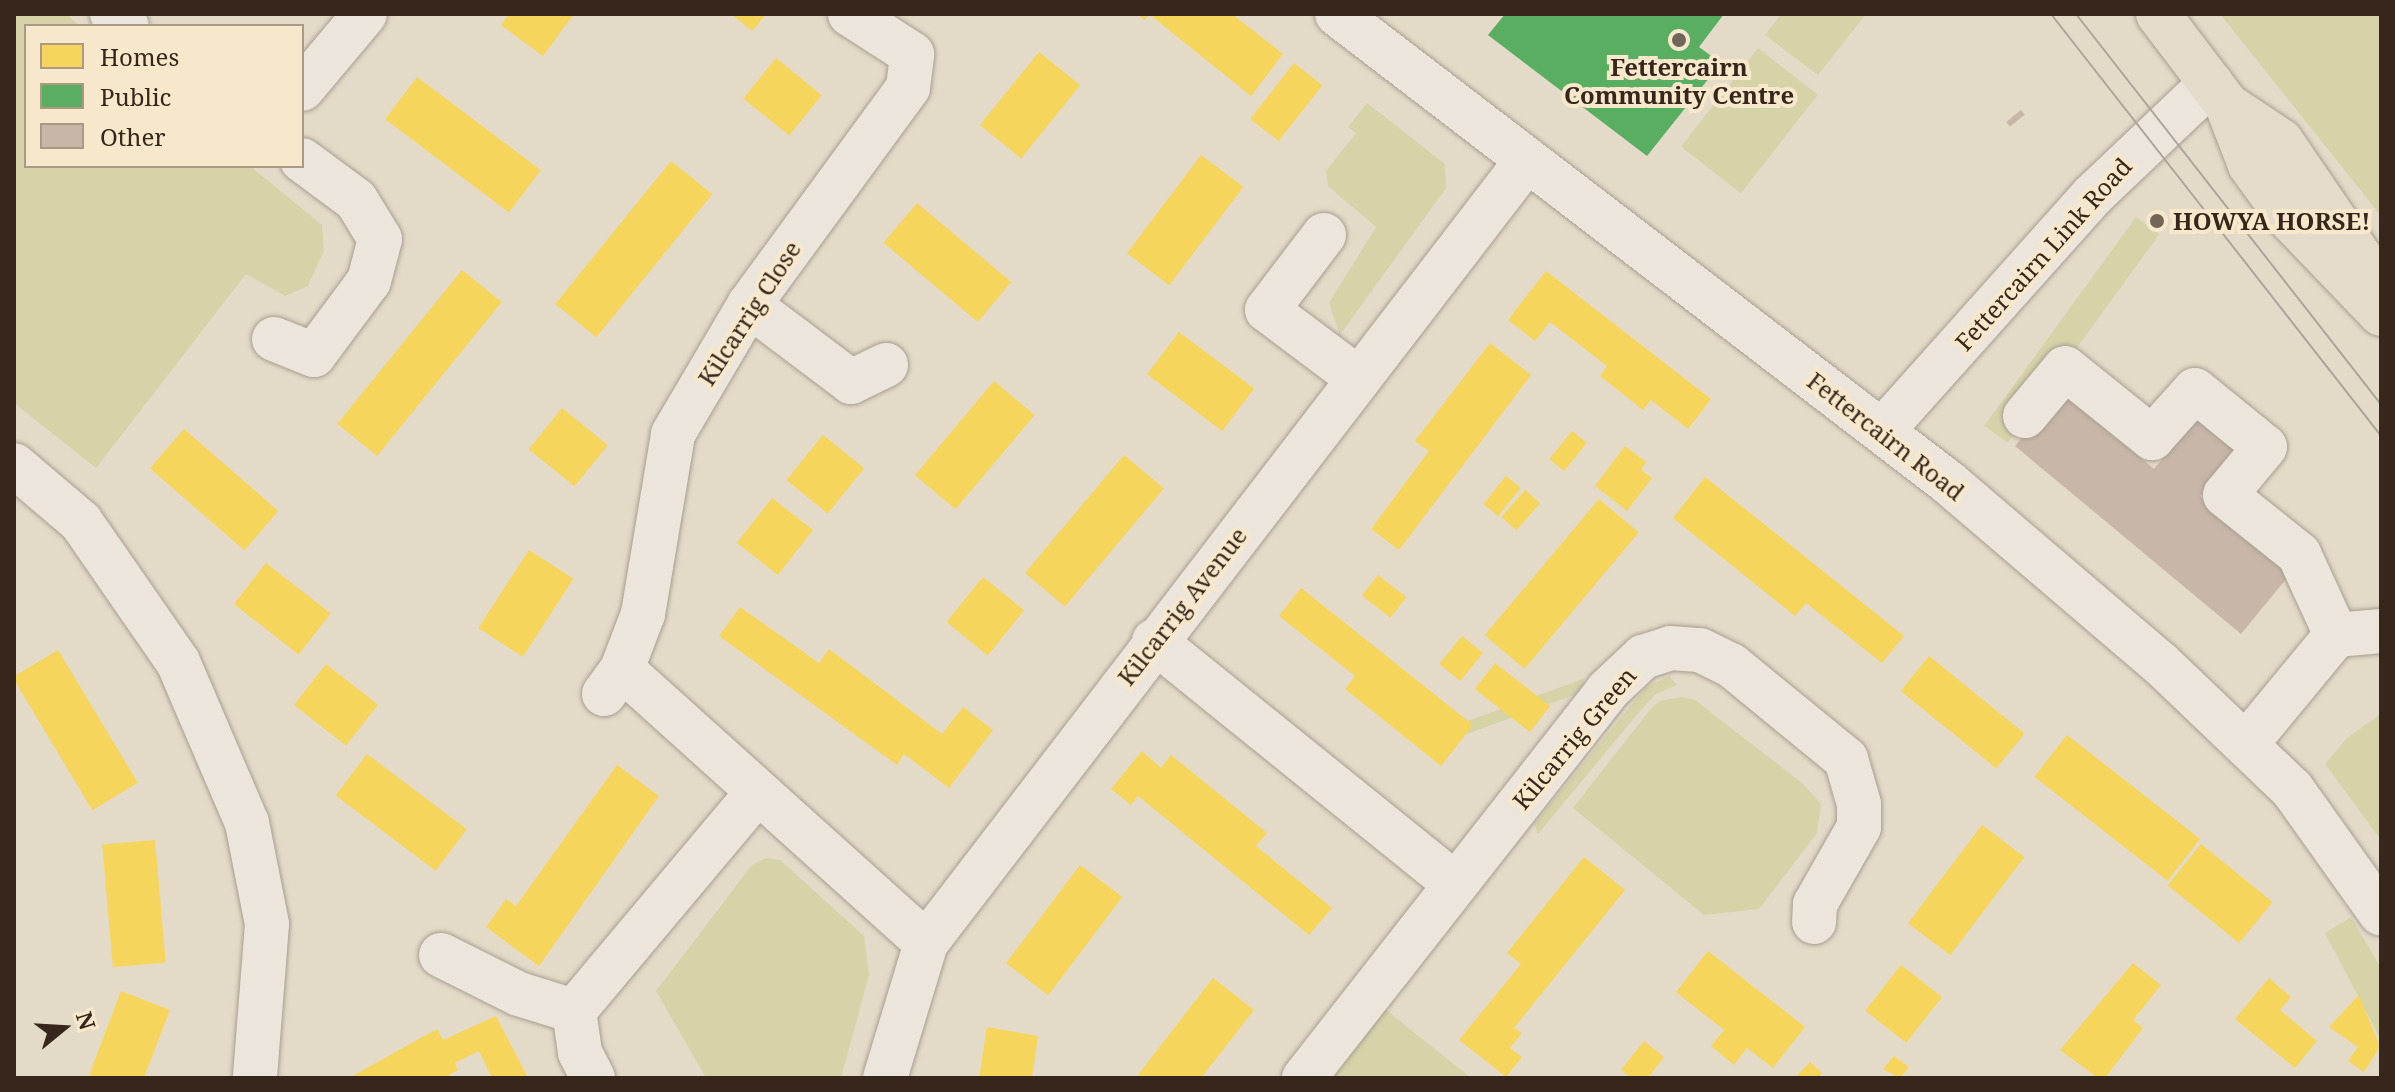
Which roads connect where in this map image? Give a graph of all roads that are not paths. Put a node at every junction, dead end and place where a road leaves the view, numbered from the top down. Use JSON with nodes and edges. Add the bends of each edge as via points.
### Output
{"nodes":[{"id":1,"x":365,"y":14,"type":"edge"},
{"id":2,"x":850,"y":14,"type":"edge"},
{"id":3,"x":1337,"y":14,"type":"edge"},
{"id":4,"x":2158,"y":14,"type":"edge"},
{"id":5,"x":304,"y":87,"type":"edge"},
{"id":6,"x":2219,"y":94,"type":"junction"},
{"id":7,"x":1527,"y":160,"type":"junction"},
{"id":8,"x":304,"y":161,"type":"edge"},
{"id":9,"x":1324,"y":235,"type":"dead end"},
{"id":10,"x":2381,"y":287,"type":"edge"},
{"id":11,"x":749,"y":305,"type":"junction"},
{"id":12,"x":2381,"y":314,"type":"edge"},
{"id":13,"x":274,"y":339,"type":"dead end"},
{"id":14,"x":886,"y":365,"type":"dead end"},
{"id":15,"x":1358,"y":378,"type":"junction"},
{"id":16,"x":2025,"y":416,"type":"dead end"},
{"id":17,"x":1882,"y":431,"type":"junction"},
{"id":18,"x":14,"y":465,"type":"edge"},
{"id":19,"x":2381,"y":631,"type":"edge"},
{"id":20,"x":2336,"y":635,"type":"junction"},
{"id":21,"x":1154,"y":641,"type":"junction"},
{"id":22,"x":2247,"y":743,"type":"junction"},
{"id":23,"x":758,"y":792,"type":"junction"},
{"id":24,"x":1453,"y":882,"type":"junction"},
{"id":25,"x":2381,"y":914,"type":"edge"},
{"id":26,"x":1814,"y":922,"type":"dead end"},
{"id":27,"x":926,"y":943,"type":"junction"},
{"id":28,"x":441,"y":955,"type":"dead end"},
{"id":29,"x":574,"y":1011,"type":"junction"},
{"id":30,"x":255,"y":1078,"type":"edge"},
{"id":31,"x":593,"y":1078,"type":"edge"},
{"id":32,"x":885,"y":1078,"type":"edge"},
{"id":33,"x":1304,"y":1078,"type":"edge"}],
"edges":[{"from":1,"to":5,"type":"street"},
{"from":2,"to":11,"type":"street","name":"Kilcarrig Close","via":[[912,54],[908,88]]},
{"from":3,"to":7,"type":"street","name":"Fettercairn Road"},
{"from":4,"to":6,"type":"main road"},
{"from":6,"to":10,"type":"main road","via":[[2281,141]]},
{"from":6,"to":12,"type":"main road","via":[[2250,165],[2286,215]]},
{"from":6,"to":17,"type":"street","name":"Fettercairn Link Road","via":[[2092,196]]},
{"from":7,"to":15,"type":"street","name":"Kilcarrig Avenue"},
{"from":7,"to":17,"type":"street","name":"Fettercairn Road"},
{"from":8,"to":13,"type":"street","via":[[356,200],[380,239],[369,281],[314,355]]},
{"from":9,"to":15,"type":"street","via":[[1267,310]]},
{"from":11,"to":14,"type":"street","via":[[851,382]]},
{"from":11,"to":23,"type":"street","name":"Kilcarrig Close","via":[[673,434],[643,614],[613,682]]},
{"from":15,"to":21,"type":"street","name":"Kilcarrig Avenue"},
{"from":16,"to":20,"type":"street","via":[[2065,368],[2152,438],[2195,390],[2265,447],[2225,495],[2299,554]]},
{"from":17,"to":22,"type":"street","name":"Fettercairn Road","via":[[2160,663]]},
{"from":18,"to":30,"type":"street","via":[[81,522],[178,662],[247,823],[267,924]]},
{"from":19,"to":20,"type":"street"},
{"from":20,"to":22,"type":"street"},
{"from":21,"to":24,"type":"street"},
{"from":21,"to":27,"type":"street","name":"Kilcarrig Avenue"},
{"from":22,"to":25,"type":"street","name":"Fettercairn Road","via":[[2292,789]]},
{"from":23,"to":27,"type":"street","name":"Kilcarrig Close"},
{"from":23,"to":29,"type":"street"},
{"from":24,"to":26,"type":"street","name":"Kilcarrig Green","via":[[1610,687],[1643,657],[1670,648],[1700,650],[1731,665],[1846,759],[1859,804],[1859,827],[1815,904]]},
{"from":24,"to":33,"type":"street","name":"Kilcarrig Green"},
{"from":27,"to":32,"type":"street","name":"Kilcarrig Avenue"},
{"from":28,"to":29,"type":"street","via":[[519,994]]},
{"from":29,"to":31,"type":"street","via":[[580,1052]]}]}
